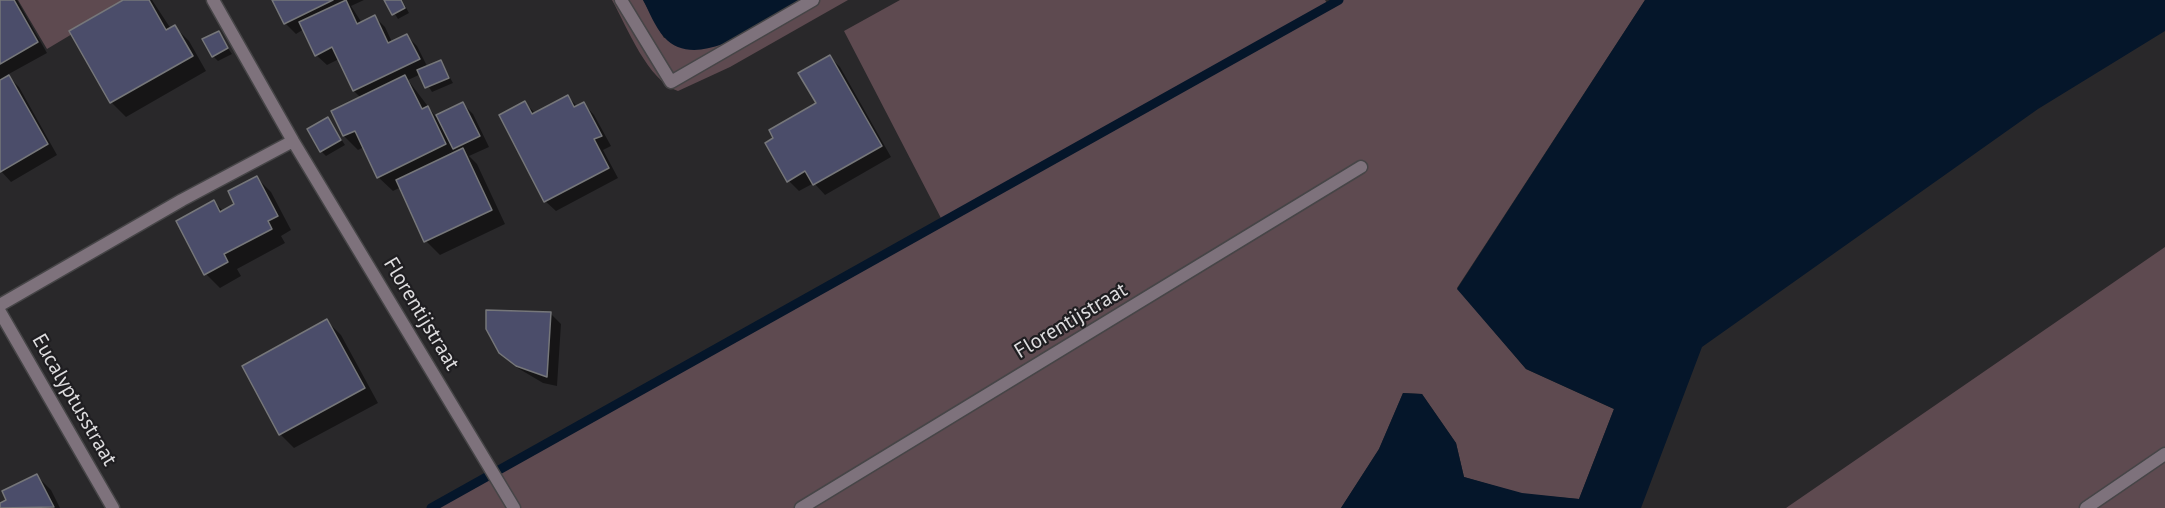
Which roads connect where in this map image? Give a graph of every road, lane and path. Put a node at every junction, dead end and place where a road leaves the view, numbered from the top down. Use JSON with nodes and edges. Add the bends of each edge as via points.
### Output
{"nodes":[{"id":1,"x":213,"y":0,"type":"edge"},
{"id":2,"x":621,"y":0,"type":"edge"},
{"id":3,"x":813,"y":0,"type":"edge"},
{"id":4,"x":293,"y":141,"type":"junction"},
{"id":5,"x":1361,"y":167,"type":"dead end"},
{"id":6,"x":0,"y":304,"type":"edge"},
{"id":7,"x":0,"y":312,"type":"edge"},
{"id":8,"x":2165,"y":454,"type":"edge"},
{"id":9,"x":113,"y":508,"type":"edge"},
{"id":10,"x":514,"y":508,"type":"edge"},
{"id":11,"x":801,"y":508,"type":"edge"},
{"id":12,"x":2086,"y":508,"type":"edge"}],
"edges":[{"from":1,"to":4,"type":"street","name":"Florentijstraat"},
{"from":2,"to":3,"type":"street","via":[[670,82]]},
{"from":4,"to":6,"type":"street"},
{"from":4,"to":10,"type":"street","name":"Florentijstraat"},
{"from":5,"to":11,"type":"street","name":"Florentijstraat"},
{"from":7,"to":9,"type":"street","name":"Eucalyptusstraat"},
{"from":8,"to":12,"type":"street"}]}
